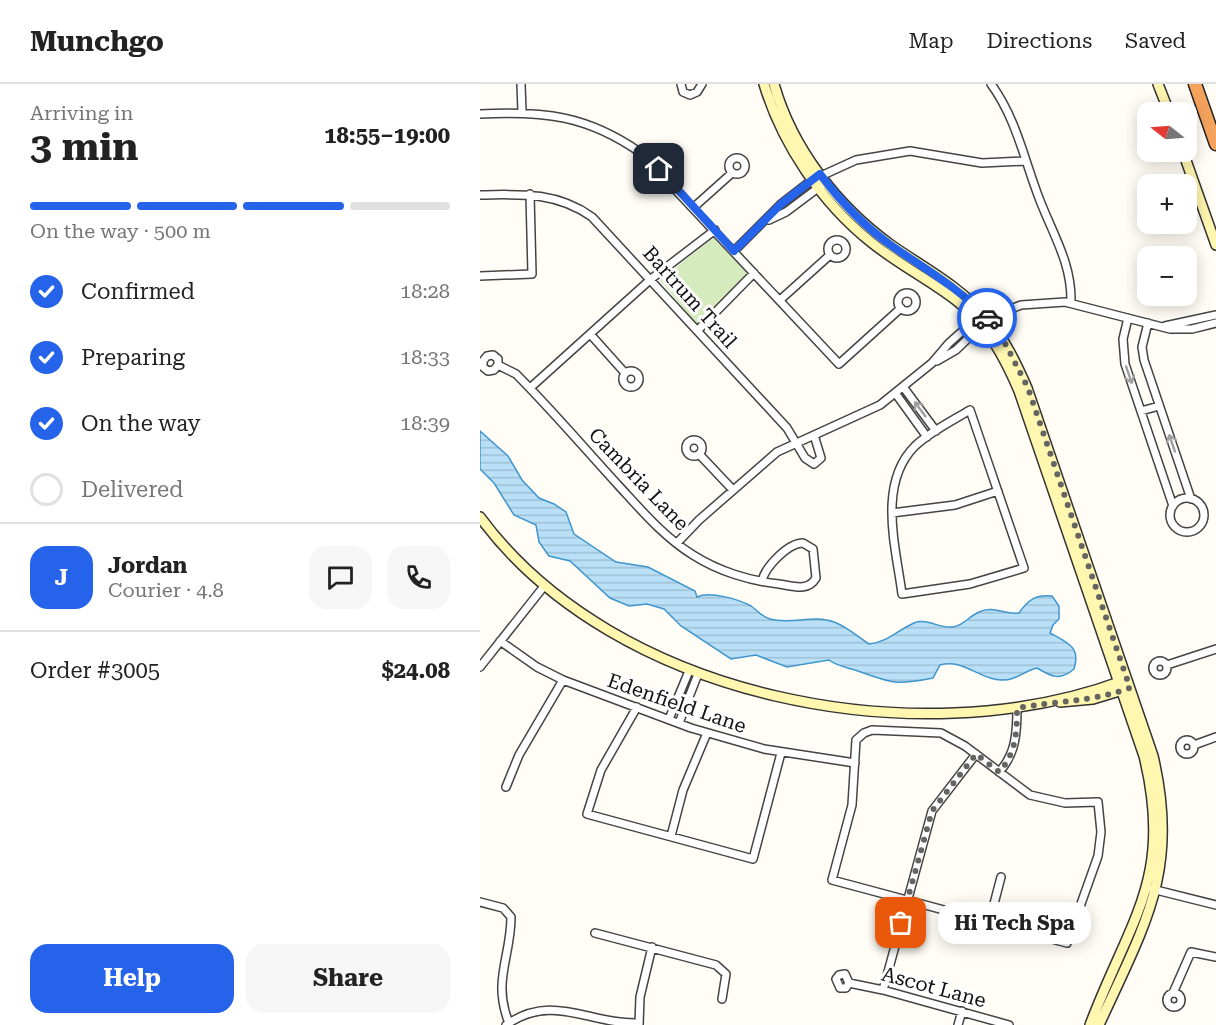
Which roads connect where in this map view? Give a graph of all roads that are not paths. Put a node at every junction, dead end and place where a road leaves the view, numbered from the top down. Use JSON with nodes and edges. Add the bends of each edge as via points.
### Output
{"nodes":[{"id":1,"x":521,"y":84,"type":"edge"},
{"id":2,"x":681,"y":84,"type":"edge"},
{"id":3,"x":702,"y":84,"type":"edge"},
{"id":4,"x":764,"y":84,"type":"edge"},
{"id":5,"x":774,"y":84,"type":"edge"},
{"id":6,"x":991,"y":84,"type":"edge"},
{"id":7,"x":1158,"y":84,"type":"edge"},
{"id":8,"x":1195,"y":84,"type":"edge"},
{"id":9,"x":1165,"y":102,"type":"edge"},
{"id":10,"x":522,"y":112,"type":"junction"},
{"id":11,"x":480,"y":114,"type":"edge"},
{"id":12,"x":1216,"y":144,"type":"edge"},
{"id":13,"x":1026,"y":161,"type":"junction"},
{"id":14,"x":1187,"y":162,"type":"edge"},
{"id":15,"x":732,"y":173,"type":"dead end"},
{"id":16,"x":819,"y":181,"type":"junction"},
{"id":17,"x":530,"y":194,"type":"junction"},
{"id":18,"x":480,"y":195,"type":"edge"},
{"id":19,"x":694,"y":207,"type":"junction"},
{"id":20,"x":715,"y":230,"type":"junction"},
{"id":21,"x":1216,"y":245,"type":"edge"},
{"id":22,"x":734,"y":251,"type":"junction"},
{"id":23,"x":830,"y":255,"type":"dead end"},
{"id":24,"x":754,"y":273,"type":"junction"},
{"id":25,"x":480,"y":276,"type":"edge"},
{"id":26,"x":651,"y":279,"type":"junction"},
{"id":27,"x":780,"y":300,"type":"junction"},
{"id":28,"x":1071,"y":303,"type":"junction"},
{"id":29,"x":901,"y":308,"type":"dead end"},
{"id":30,"x":1216,"y":315,"type":"edge"},
{"id":31,"x":1128,"y":318,"type":"junction"},
{"id":32,"x":982,"y":321,"type":"junction"},
{"id":33,"x":1148,"y":323,"type":"junction"},
{"id":34,"x":1216,"y":323,"type":"edge"},
{"id":35,"x":1163,"y":326,"type":"junction"},
{"id":36,"x":698,"y":330,"type":"junction"},
{"id":37,"x":591,"y":335,"type":"junction"},
{"id":38,"x":498,"y":365,"type":"dead end"},
{"id":39,"x":625,"y":374,"type":"dead end"},
{"id":40,"x":530,"y":388,"type":"junction"},
{"id":41,"x":904,"y":388,"type":"junction"},
{"id":42,"x":896,"y":394,"type":"junction"},
{"id":43,"x":1159,"y":406,"type":"junction"},
{"id":44,"x":1141,"y":411,"type":"junction"},
{"id":45,"x":936,"y":431,"type":"junction"},
{"id":46,"x":814,"y":435,"type":"junction"},
{"id":47,"x":927,"y":437,"type":"junction"},
{"id":48,"x":797,"y":442,"type":"junction"},
{"id":49,"x":699,"y":454,"type":"dead end"},
{"id":50,"x":733,"y":490,"type":"junction"},
{"id":51,"x":998,"y":491,"type":"junction"},
{"id":52,"x":1191,"y":499,"type":"junction"},
{"id":53,"x":1173,"y":506,"type":"junction"},
{"id":54,"x":892,"y":513,"type":"junction"},
{"id":55,"x":480,"y":517,"type":"edge"},
{"id":56,"x":677,"y":543,"type":"junction"},
{"id":57,"x":762,"y":581,"type":"junction"},
{"id":58,"x":545,"y":585,"type":"junction"},
{"id":59,"x":500,"y":641,"type":"junction"},
{"id":60,"x":1216,"y":649,"type":"edge"},
{"id":61,"x":1167,"y":665,"type":"dead end"},
{"id":62,"x":480,"y":667,"type":"edge"},
{"id":63,"x":689,"y":671,"type":"junction"},
{"id":64,"x":698,"y":674,"type":"junction"},
{"id":65,"x":563,"y":680,"type":"junction"},
{"id":66,"x":1124,"y":685,"type":"junction"},
{"id":67,"x":637,"y":707,"type":"junction"},
{"id":68,"x":1017,"y":708,"type":"junction"},
{"id":69,"x":669,"y":719,"type":"junction"},
{"id":70,"x":679,"y":723,"type":"junction"},
{"id":71,"x":707,"y":733,"type":"junction"},
{"id":72,"x":1216,"y":737,"type":"edge"},
{"id":73,"x":1194,"y":745,"type":"dead end"},
{"id":74,"x":782,"y":753,"type":"junction"},
{"id":75,"x":976,"y":754,"type":"junction"},
{"id":76,"x":855,"y":763,"type":"junction"},
{"id":77,"x":999,"y":772,"type":"junction"},
{"id":78,"x":506,"y":787,"type":"dead end"},
{"id":79,"x":670,"y":836,"type":"junction"},
{"id":80,"x":1001,"y":877,"type":"dead end"},
{"id":81,"x":1152,"y":889,"type":"junction"},
{"id":82,"x":907,"y":900,"type":"junction"},
{"id":83,"x":480,"y":902,"type":"edge"},
{"id":84,"x":1216,"y":905,"type":"edge"},
{"id":85,"x":989,"y":922,"type":"junction"},
{"id":86,"x":595,"y":933,"type":"dead end"},
{"id":87,"x":652,"y":947,"type":"junction"},
{"id":88,"x":1216,"y":957,"type":"edge"},
{"id":89,"x":849,"y":983,"type":"dead end"},
{"id":90,"x":883,"y":990,"type":"junction"},
{"id":91,"x":1173,"y":993,"type":"dead end"},
{"id":92,"x":722,"y":999,"type":"dead end"},
{"id":93,"x":962,"y":1011,"type":"junction"},
{"id":94,"x":508,"y":1024,"type":"edge"},
{"id":95,"x":639,"y":1024,"type":"edge"},
{"id":96,"x":958,"y":1025,"type":"edge"},
{"id":97,"x":1009,"y":1025,"type":"edge"},
{"id":98,"x":1090,"y":1025,"type":"edge"},
{"id":99,"x":1099,"y":1025,"type":"edge"}],
"edges":[{"from":1,"to":10,"type":"street"},
{"from":2,"to":3,"type":"street","via":[[683,92],[690,95]]},
{"from":4,"to":16,"type":"street","via":[[788,139]]},
{"from":5,"to":16,"type":"street"},
{"from":6,"to":13,"type":"street","via":[[1015,125]]},
{"from":7,"to":9,"type":"street"},
{"from":8,"to":12,"type":"highway"},
{"from":10,"to":11,"type":"street"},
{"from":10,"to":19,"type":"street","via":[[580,121],[621,139],[659,169]]},
{"from":13,"to":16,"type":"street","via":[[982,163],[910,151],[871,156]]},
{"from":13,"to":28,"type":"street","via":[[1064,255]]},
{"from":14,"to":21,"type":"street"},
{"from":15,"to":19,"type":"street"},
{"from":16,"to":22,"type":"street","via":[[781,204]]},
{"from":16,"to":32,"type":"street","via":[[874,232],[945,280]]},
{"from":17,"to":18,"type":"street","name":"Bartrum Trail"},
{"from":17,"to":25,"type":"street","via":[[532,274]]},
{"from":17,"to":26,"type":"street","name":"Bartrum Trail","via":[[561,200],[583,210]]},
{"from":19,"to":20,"type":"street"},
{"from":20,"to":22,"type":"street"},
{"from":20,"to":26,"type":"street"},
{"from":22,"to":24,"type":"street"},
{"from":23,"to":27,"type":"street"},
{"from":24,"to":27,"type":"street"},
{"from":24,"to":36,"type":"street"},
{"from":26,"to":36,"type":"street","name":"Bartrum Trail"},
{"from":26,"to":37,"type":"street"},
{"from":27,"to":29,"type":"street","via":[[839,364]]},
{"from":28,"to":31,"type":"street"},
{"from":28,"to":32,"type":"street","via":[[1021,305]]},
{"from":30,"to":35,"type":"street"},
{"from":31,"to":33,"type":"street"},
{"from":31,"to":44,"type":"street","one_way":true,"via":[[1123,351]]},
{"from":32,"to":41,"type":"street","via":[[949,343]]},
{"from":32,"to":66,"type":"street","via":[[1006,345],[1028,388]]},
{"from":33,"to":35,"type":"street"},
{"from":33,"to":43,"type":"street","via":[[1142,347]]},
{"from":34,"to":35,"type":"street","via":[[1182,330]]},
{"from":36,"to":48,"type":"street","name":"Bartrum Trail"},
{"from":37,"to":39,"type":"street"},
{"from":37,"to":40,"type":"street"},
{"from":38,"to":40,"type":"street","name":"Cambria Lane","via":[[516,374]]},
{"from":40,"to":56,"type":"street","name":"Cambria Lane","via":[[650,519]]},
{"from":41,"to":42,"type":"street"},
{"from":45,"to":41,"type":"street","one_way":true},
{"from":42,"to":46,"type":"street","via":[[864,414]]},
{"from":42,"to":47,"type":"street"},
{"from":43,"to":44,"type":"street"},
{"from":52,"to":43,"type":"street","one_way":true},
{"from":44,"to":53,"type":"street"},
{"from":45,"to":47,"type":"street"},
{"from":45,"to":51,"type":"street","via":[[970,410]]},
{"from":46,"to":48,"type":"street"},
{"from":46,"to":48,"type":"street","name":"Bartrum Trail","via":[[821,458],[814,464],[805,458]]},
{"from":47,"to":54,"type":"street","via":[[901,467],[893,490]]},
{"from":48,"to":50,"type":"street","via":[[777,452]]},
{"from":49,"to":50,"type":"street"},
{"from":50,"to":56,"type":"street"},
{"from":51,"to":54,"type":"street","via":[[955,504]]},
{"from":51,"to":54,"type":"street","via":[[1024,568],[970,584],[902,594]]},
{"from":52,"to":53,"type":"street","via":[[1179,500]]},
{"from":52,"to":53,"type":"street","via":[[1200,504],[1204,514],[1201,525],[1192,531],[1181,531],[1172,524]]},
{"from":55,"to":58,"type":"street"},
{"from":56,"to":57,"type":"street","name":"Cambria Lane","via":[[709,564]]},
{"from":57,"to":57,"type":"street","name":"Cambria Lane","via":[[767,568],[799,543],[810,546],[817,574],[812,584],[802,587]]},
{"from":58,"to":59,"type":"street"},
{"from":58,"to":63,"type":"street","via":[[614,632]]},
{"from":59,"to":62,"type":"street"},
{"from":59,"to":65,"type":"street","name":"Edenfield Lane"},
{"from":60,"to":61,"type":"street"},
{"from":63,"to":64,"type":"street"},
{"from":63,"to":69,"type":"street"},
{"from":64,"to":68,"type":"street","via":[[768,695],[838,707],[951,713]]},
{"from":64,"to":70,"type":"street"},
{"from":65,"to":67,"type":"street","name":"Edenfield Lane"},
{"from":65,"to":78,"type":"street","via":[[523,747]]},
{"from":66,"to":68,"type":"street"},
{"from":66,"to":81,"type":"street","via":[[1153,756],[1161,795],[1164,834]]},
{"from":67,"to":69,"type":"street","name":"Edenfield Lane"},
{"from":67,"to":79,"type":"street","via":[[601,770],[587,813]]},
{"from":68,"to":77,"type":"street","via":[[1012,752]]},
{"from":69,"to":70,"type":"street","name":"Edenfield Lane"},
{"from":70,"to":71,"type":"street","name":"Edenfield Lane"},
{"from":71,"to":74,"type":"street","name":"Edenfield Lane"},
{"from":71,"to":79,"type":"street","via":[[683,790]]},
{"from":72,"to":73,"type":"street"},
{"from":74,"to":76,"type":"street","name":"Edenfield Lane"},
{"from":74,"to":79,"type":"street","via":[[753,859]]},
{"from":75,"to":76,"type":"street","via":[[953,738],[929,731],[873,730],[856,740]]},
{"from":75,"to":77,"type":"street"},
{"from":75,"to":82,"type":"street","via":[[932,811]]},
{"from":76,"to":82,"type":"street","via":[[852,805],[832,880]]},
{"from":77,"to":85,"type":"street","via":[[1041,800],[1098,802],[1101,844],[1067,944]]},
{"from":80,"to":85,"type":"street"},
{"from":81,"to":84,"type":"street"},
{"from":81,"to":98,"type":"street"},
{"from":81,"to":99,"type":"street","via":[[1144,926]]},
{"from":82,"to":85,"type":"street"},
{"from":82,"to":90,"type":"street"},
{"from":83,"to":94,"type":"street","via":[[503,908],[511,917],[501,982]]},
{"from":86,"to":87,"type":"street"},
{"from":87,"to":92,"type":"street","via":[[722,968],[726,974]]},
{"from":87,"to":95,"type":"street","via":[[640,997]]},
{"from":88,"to":91,"type":"street","via":[[1191,952]]},
{"from":89,"to":90,"type":"street","name":"Ascot Lane"},
{"from":90,"to":93,"type":"street","name":"Ascot Lane"},
{"from":93,"to":96,"type":"street"},
{"from":93,"to":97,"type":"street","name":"Ascot Lane"},
{"from":94,"to":95,"type":"street","via":[[528,1014],[557,1010]]}]}
